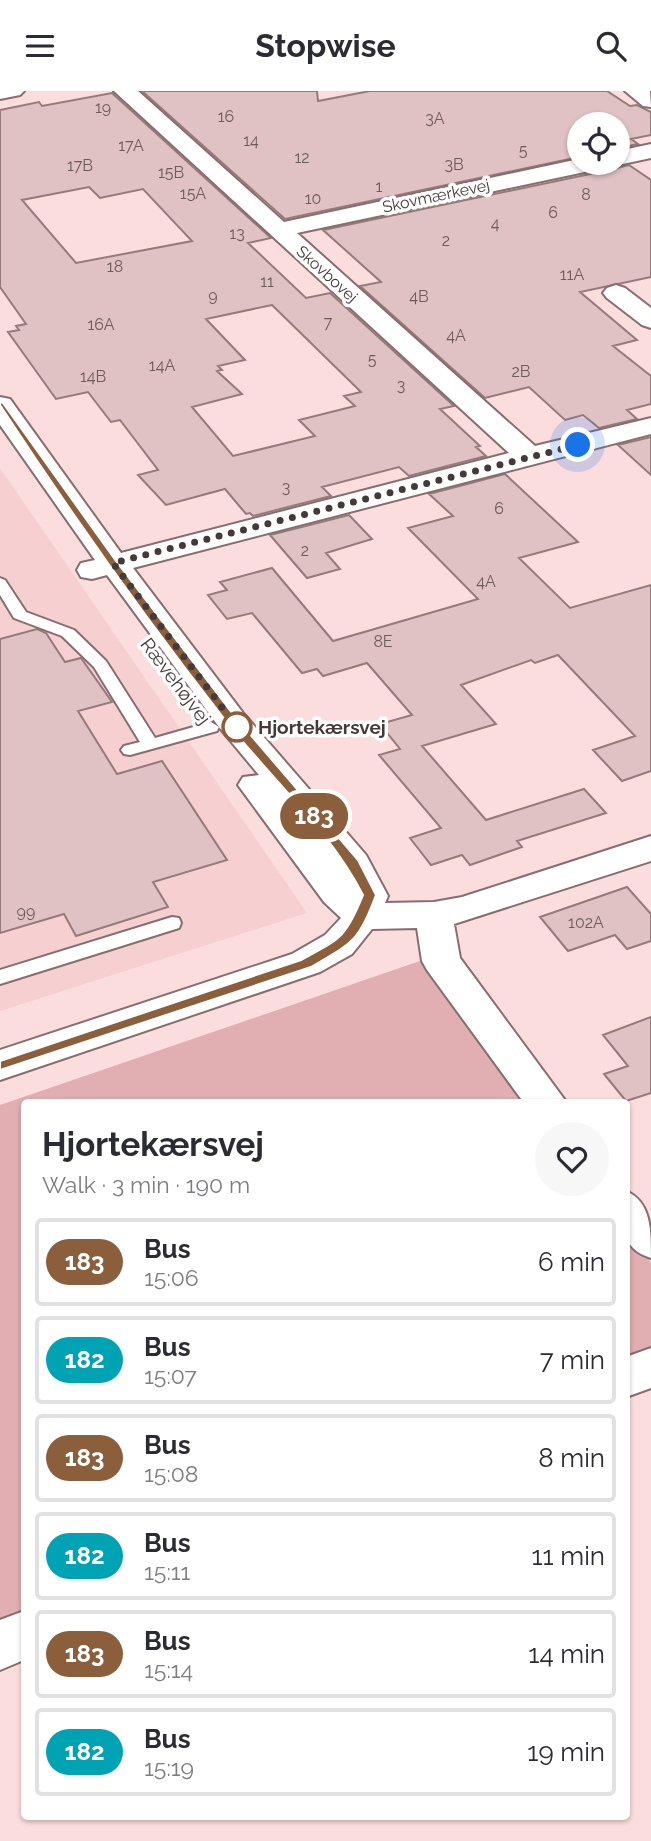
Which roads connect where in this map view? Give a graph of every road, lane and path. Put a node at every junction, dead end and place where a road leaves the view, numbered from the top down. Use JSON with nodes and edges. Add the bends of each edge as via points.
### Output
{"nodes":[{"id":1,"x":13,"y":91,"type":"edge"},
{"id":2,"x":125,"y":91,"type":"edge"},
{"id":3,"x":636,"y":91,"type":"edge"},
{"id":4,"x":0,"y":93,"type":"edge"},
{"id":5,"x":651,"y":101,"type":"edge"},
{"id":6,"x":651,"y":151,"type":"edge"},
{"id":7,"x":630,"y":155,"type":"edge"},
{"id":8,"x":567,"y":169,"type":"edge"},
{"id":9,"x":279,"y":230,"type":"junction"},
{"id":10,"x":615,"y":293,"type":"dead end"},
{"id":11,"x":651,"y":320,"type":"edge"},
{"id":12,"x":0,"y":405,"type":"edge"},
{"id":13,"x":651,"y":426,"type":"edge"},
{"id":14,"x":0,"y":438,"type":"edge"},
{"id":15,"x":530,"y":457,"type":"junction"},
{"id":16,"x":102,"y":566,"type":"junction"},
{"id":17,"x":0,"y":583,"type":"edge"},
{"id":18,"x":211,"y":727,"type":"junction"},
{"id":19,"x":150,"y":744,"type":"junction"},
{"id":20,"x":130,"y":750,"type":"dead end"},
{"id":21,"x":651,"y":848,"type":"edge"},
{"id":22,"x":434,"y":915,"type":"junction"},
{"id":23,"x":360,"y":921,"type":"junction"},
{"id":24,"x":172,"y":923,"type":"dead end"},
{"id":25,"x":0,"y":977,"type":"edge"},
{"id":26,"x":0,"y":1065,"type":"edge"},
{"id":27,"x":544,"y":1099,"type":"edge"},
{"id":28,"x":630,"y":1213,"type":"edge"},
{"id":29,"x":651,"y":1241,"type":"edge"},
{"id":30,"x":651,"y":1367,"type":"edge"},
{"id":31,"x":630,"y":1376,"type":"edge"},
{"id":32,"x":21,"y":1636,"type":"edge"},
{"id":33,"x":0,"y":1646,"type":"edge"}],
"edges":[{"from":1,"to":4,"type":"street"},
{"from":2,"to":9,"type":"street","name":"Skovbovej"},
{"from":3,"to":5,"type":"street"},
{"from":6,"to":7,"type":"street"},
{"from":8,"to":9,"type":"street","name":"Skovmærkevej"},
{"from":9,"to":15,"type":"street","name":"Skovbovej"},
{"from":10,"to":11,"type":"street"},
{"from":12,"to":16,"type":"street","name":"Rævehøjvej"},
{"from":13,"to":15,"type":"street"},
{"from":14,"to":16,"type":"street","name":"Rævehøjvej"},
{"from":15,"to":16,"type":"street"},
{"from":16,"to":18,"type":"street","name":"Rævehøjvej"},
{"from":16,"to":23,"type":"street","name":"Rævehøjvej","via":[[353,863],[369,895]]},
{"from":17,"to":19,"type":"lane","via":[[20,615],[68,633],[100,664]]},
{"from":18,"to":19,"type":"lane"},
{"from":18,"to":23,"type":"street","name":"Rævehøjvej"},
{"from":19,"to":20,"type":"lane"},
{"from":21,"to":22,"type":"street","via":[[466,909]]},
{"from":22,"to":23,"type":"street"},
{"from":22,"to":27,"type":"street","via":[[440,961]]},
{"from":23,"to":26,"type":"street","via":[[346,941],[306,963]]},
{"from":24,"to":25,"type":"lane"},
{"from":28,"to":29,"type":"street"},
{"from":30,"to":31,"type":"street"},
{"from":32,"to":33,"type":"street"}]}
